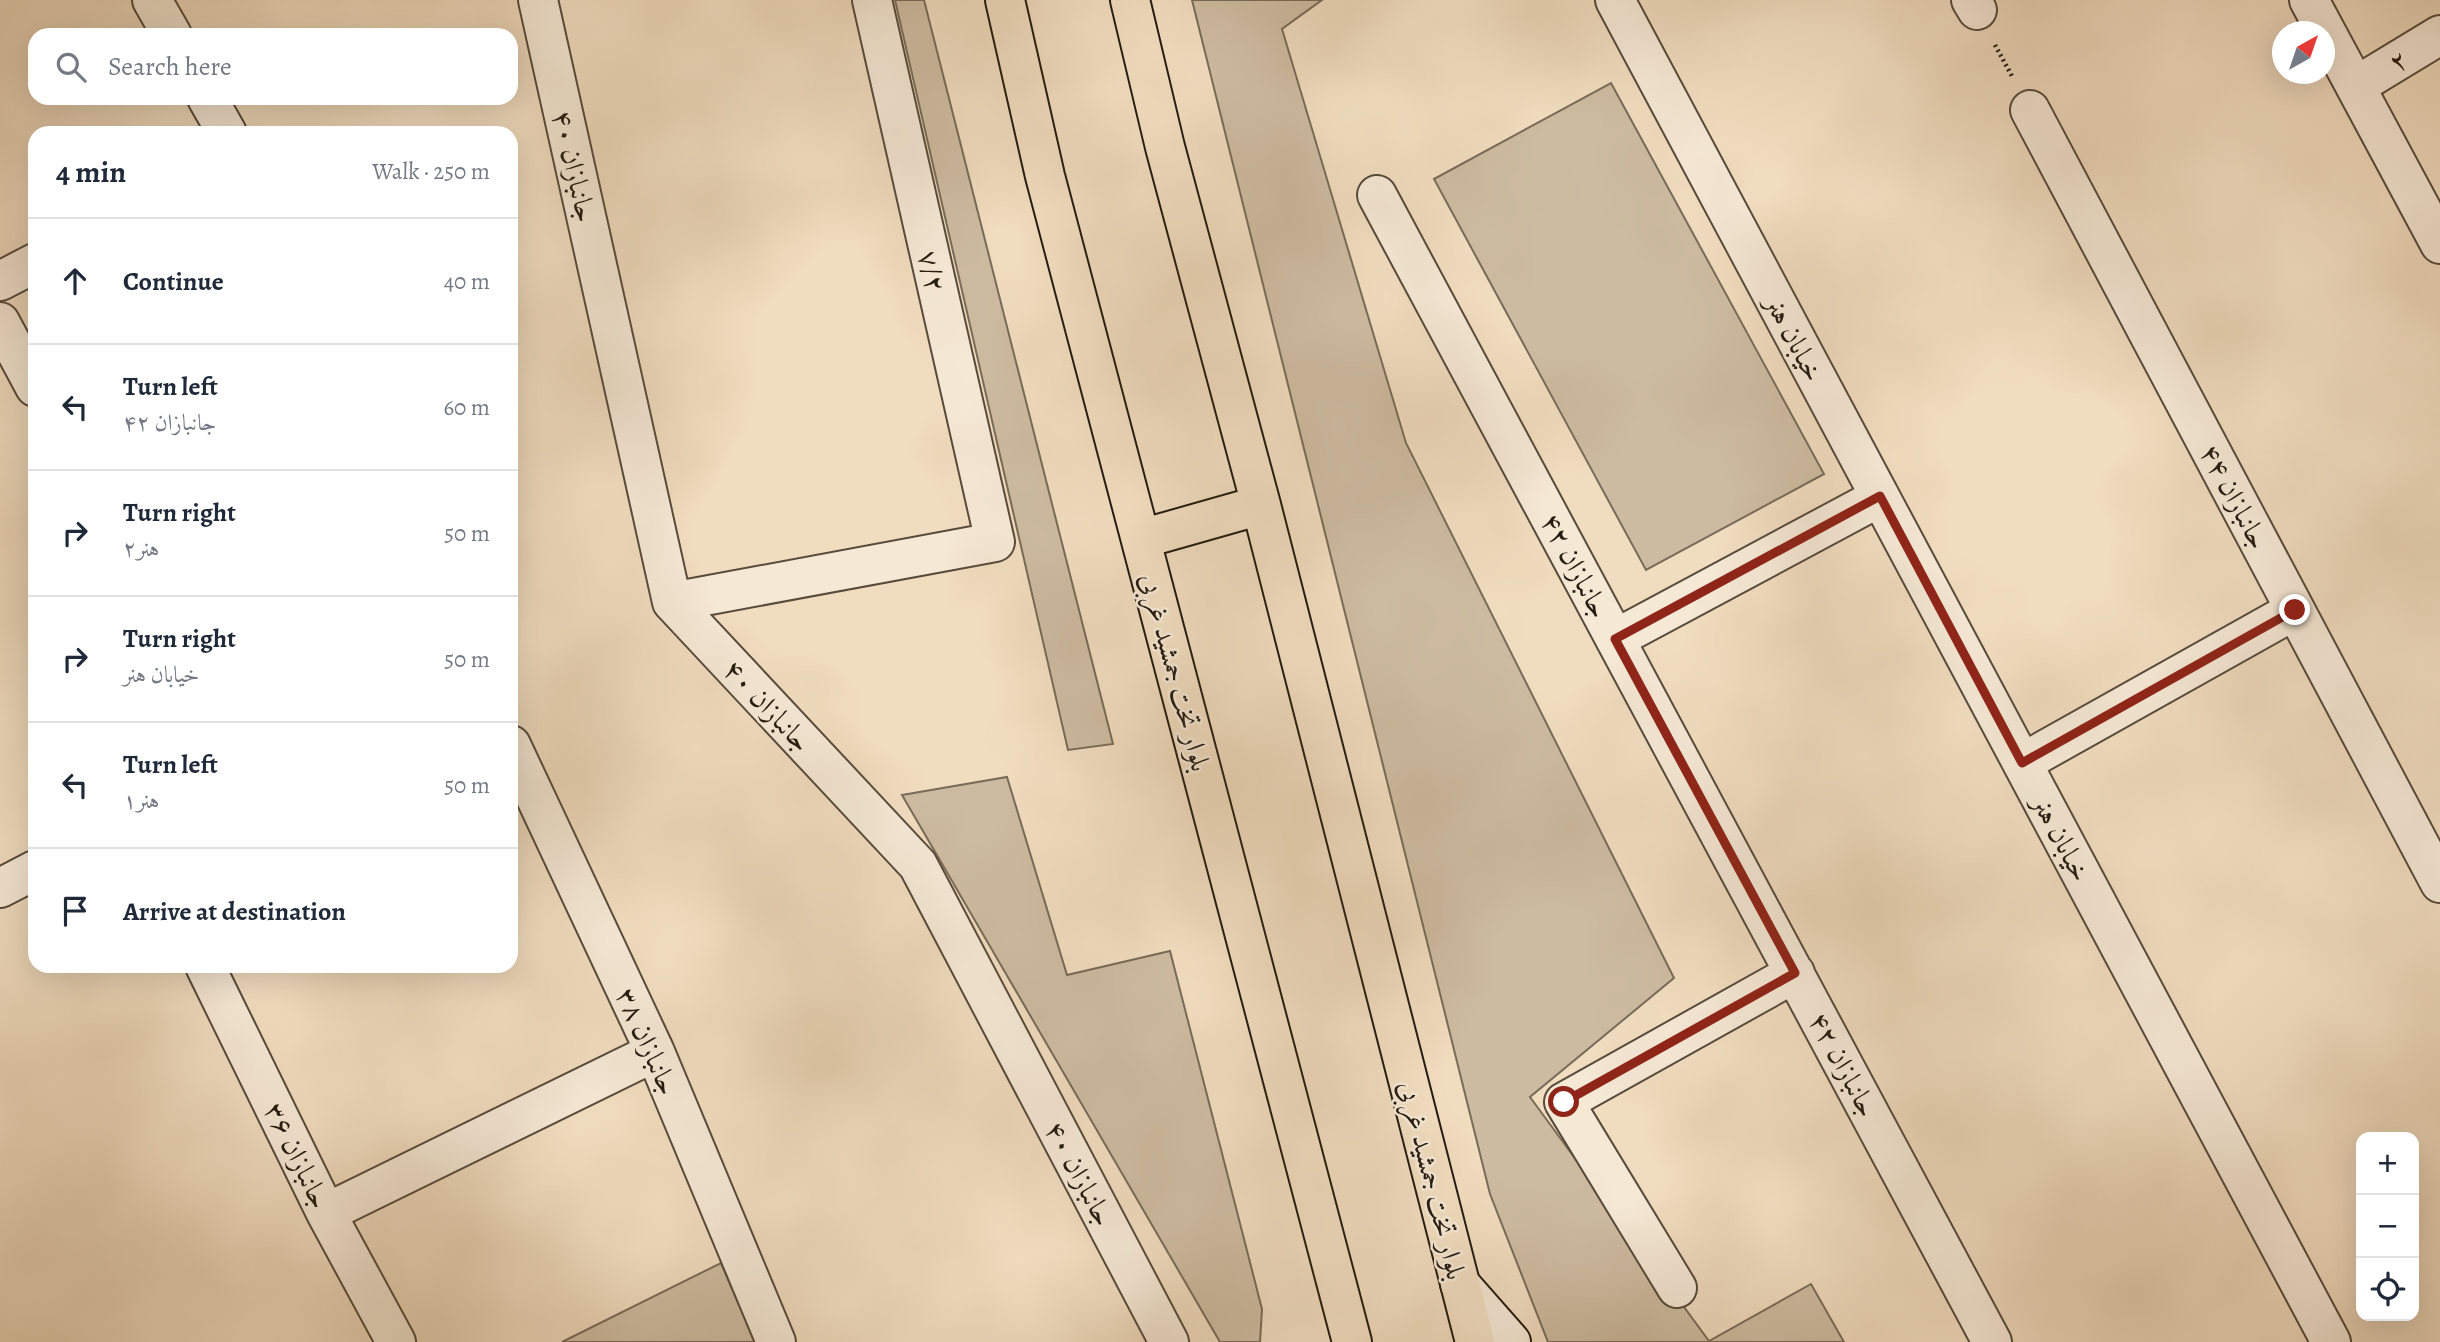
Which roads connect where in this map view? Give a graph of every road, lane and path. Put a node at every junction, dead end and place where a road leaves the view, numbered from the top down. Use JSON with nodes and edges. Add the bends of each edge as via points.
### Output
{"nodes":[{"id":1,"x":152,"y":0,"type":"edge"},
{"id":2,"x":538,"y":0,"type":"edge"},
{"id":3,"x":872,"y":0,"type":"edge"},
{"id":4,"x":1005,"y":0,"type":"edge"},
{"id":5,"x":1130,"y":0,"type":"edge"},
{"id":6,"x":1615,"y":0,"type":"edge"},
{"id":7,"x":2309,"y":0,"type":"edge"},
{"id":8,"x":1974,"y":5,"type":"edge"},
{"id":9,"x":168,"y":28,"type":"edge"},
{"id":10,"x":2440,"y":34,"type":"edge"},
{"id":11,"x":2356,"y":86,"type":"junction"},
{"id":12,"x":211,"y":105,"type":"edge"},
{"id":13,"x":2030,"y":110,"type":"joint"},
{"id":14,"x":223,"y":126,"type":"edge"},
{"id":15,"x":1377,"y":195,"type":"dead end"},
{"id":16,"x":2440,"y":244,"type":"edge"},
{"id":17,"x":28,"y":267,"type":"edge"},
{"id":18,"x":0,"y":281,"type":"edge"},
{"id":19,"x":0,"y":322,"type":"edge"},
{"id":20,"x":28,"y":374,"type":"edge"},
{"id":21,"x":1880,"y":496,"type":"junction"},
{"id":22,"x":1261,"y":505,"type":"junction"},
{"id":23,"x":1141,"y":539,"type":"junction"},
{"id":24,"x":672,"y":602,"type":"junction"},
{"id":25,"x":2295,"y":610,"type":"junction"},
{"id":26,"x":1615,"y":639,"type":"junction"},
{"id":27,"x":518,"y":759,"type":"edge"},
{"id":28,"x":2022,"y":763,"type":"junction"},
{"id":29,"x":2440,"y":883,"type":"edge"},
{"id":30,"x":208,"y":973,"type":"edge"},
{"id":31,"x":1795,"y":973,"type":"junction"},
{"id":32,"x":654,"y":1052,"type":"junction"},
{"id":33,"x":326,"y":1213,"type":"junction"},
{"id":34,"x":1460,"y":1284,"type":"junction"},
{"id":35,"x":1677,"y":1288,"type":"dead end"},
{"id":36,"x":1342,"y":1331,"type":"edge"},
{"id":37,"x":396,"y":1342,"type":"edge"},
{"id":38,"x":776,"y":1342,"type":"edge"},
{"id":39,"x":1169,"y":1342,"type":"edge"},
{"id":40,"x":1475,"y":1342,"type":"edge"},
{"id":41,"x":1511,"y":1342,"type":"edge"},
{"id":42,"x":1992,"y":1342,"type":"edge"},
{"id":43,"x":2331,"y":1342,"type":"edge"}],
"edges":[{"from":1,"to":9,"type":"street"},
{"from":2,"to":24,"type":"street","name":"۴۰ جانبازان"},
{"from":3,"to":24,"type":"street","name":"۷/۲","via":[[995,541]]},
{"from":4,"to":23,"type":"main road","name":"بلوار تخت جمشید غربی","via":[[1045,176]]},
{"from":5,"to":22,"type":"main road","name":"بلوار تخت جمشید غربی"},
{"from":6,"to":21,"type":"street","name":"خیابان هنر"},
{"from":7,"to":11,"type":"street"},
{"from":8,"to":13,"type":"path"},
{"from":10,"to":11,"type":"street","name":"۲"},
{"from":11,"to":16,"type":"street"},
{"from":12,"to":14,"type":"street"},
{"from":13,"to":25,"type":"street","name":"۴۴ جانبازان"},
{"from":15,"to":26,"type":"street","name":"۴۲ جانبازان"},
{"from":17,"to":18,"type":"street"},
{"from":19,"to":20,"type":"street"},
{"from":21,"to":26,"type":"street"},
{"from":21,"to":28,"type":"street","name":"خیابان هنر"},
{"from":22,"to":23,"type":"main road"},
{"from":22,"to":34,"type":"main road","name":"بلوار تخت جمشید غربی"},
{"from":23,"to":36,"type":"main road","name":"بلوار تخت جمشید غربی"},
{"from":24,"to":39,"type":"street","name":"۴۰ جانبازان","via":[[918,865]]},
{"from":25,"to":28,"type":"street"},
{"from":25,"to":29,"type":"street","name":"۴۴ جانبازان"},
{"from":26,"to":31,"type":"street","name":"۴۲ جانبازان"},
{"from":27,"to":32,"type":"street","name":"۳۸ جانبازان"},
{"from":28,"to":43,"type":"street","name":"خیابان هنر"},
{"from":30,"to":33,"type":"street","name":"۳۶ جانبازان"},
{"from":31,"to":35,"type":"street","via":[[1564,1102]]},
{"from":31,"to":42,"type":"street","name":"۴۲ جانبازان"},
{"from":32,"to":33,"type":"street"},
{"from":32,"to":38,"type":"street","name":"۳۸ جانبازان"},
{"from":33,"to":37,"type":"street","name":"۳۶ جانبازان"},
{"from":34,"to":40,"type":"main road","name":"بلوار تخت جمشید غربی"},
{"from":34,"to":41,"type":"street"}]}
